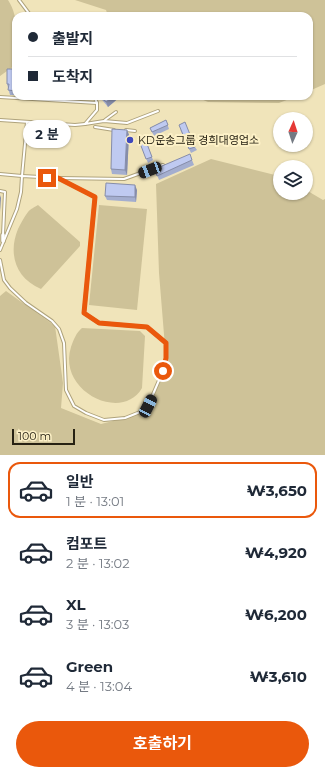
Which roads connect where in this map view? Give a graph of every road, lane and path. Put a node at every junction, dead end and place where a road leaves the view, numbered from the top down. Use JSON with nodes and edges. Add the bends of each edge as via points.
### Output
{"nodes":[{"id":1,"x":19,"y":0,"type":"edge"},
{"id":2,"x":28,"y":12,"type":"edge"},
{"id":3,"x":0,"y":96,"type":"edge"},
{"id":4,"x":12,"y":97,"type":"edge"},
{"id":5,"x":55,"y":100,"type":"edge"},
{"id":6,"x":96,"y":100,"type":"edge"},
{"id":7,"x":97,"y":103,"type":"junction"},
{"id":8,"x":158,"y":111,"type":"dead end"},
{"id":9,"x":116,"y":112,"type":"dead end"},
{"id":10,"x":0,"y":120,"type":"edge"},
{"id":11,"x":104,"y":121,"type":"junction"},
{"id":12,"x":26,"y":122,"type":"junction"},
{"id":13,"x":85,"y":124,"type":"junction"},
{"id":14,"x":95,"y":127,"type":"dead end"},
{"id":15,"x":116,"y":130,"type":"edge"},
{"id":16,"x":122,"y":130,"type":"edge"},
{"id":17,"x":135,"y":130,"type":"dead end"},
{"id":18,"x":163,"y":165,"type":"edge"},
{"id":19,"x":0,"y":174,"type":"edge"},
{"id":20,"x":22,"y":176,"type":"junction"},
{"id":21,"x":58,"y":178,"type":"junction"},
{"id":22,"x":0,"y":191,"type":"edge"},
{"id":23,"x":3,"y":235,"type":"joint"},
{"id":24,"x":3,"y":240,"type":"junction"},
{"id":25,"x":0,"y":250,"type":"edge"},
{"id":26,"x":0,"y":260,"type":"edge"}],
"edges":[{"from":1,"to":2,"type":"lane"},
{"from":3,"to":4,"type":"lane"},
{"from":5,"to":7,"type":"lane"},
{"from":6,"to":7,"type":"lane"},
{"from":7,"to":13,"type":"lane","via":[[97,110]]},
{"from":8,"to":11,"type":"lane","via":[[127,123]]},
{"from":9,"to":11,"type":"lane"},
{"from":10,"to":12,"type":"lane"},
{"from":11,"to":13,"type":"lane"},
{"from":12,"to":13,"type":"lane"},
{"from":12,"to":20,"type":"lane"},
{"from":14,"to":15,"type":"lane"},
{"from":16,"to":17,"type":"lane"},
{"from":18,"to":21,"type":"lane","via":[[124,180]]},
{"from":19,"to":20,"type":"lane"},
{"from":20,"to":21,"type":"lane"},
{"from":20,"to":24,"type":"lane","via":[[17,209]]},
{"from":21,"to":26,"type":"lane","via":[[95,197],[84,313],[99,323],[147,327],[166,343],[163,371],[148,406],[125,418],[104,420],[74,406],[66,390],[64,343],[59,329],[10,288],[4,280]]},
{"from":22,"to":23,"type":"lane","via":[[5,192]]},
{"from":23,"to":24,"type":"street"},
{"from":24,"to":25,"type":"lane"}]}
